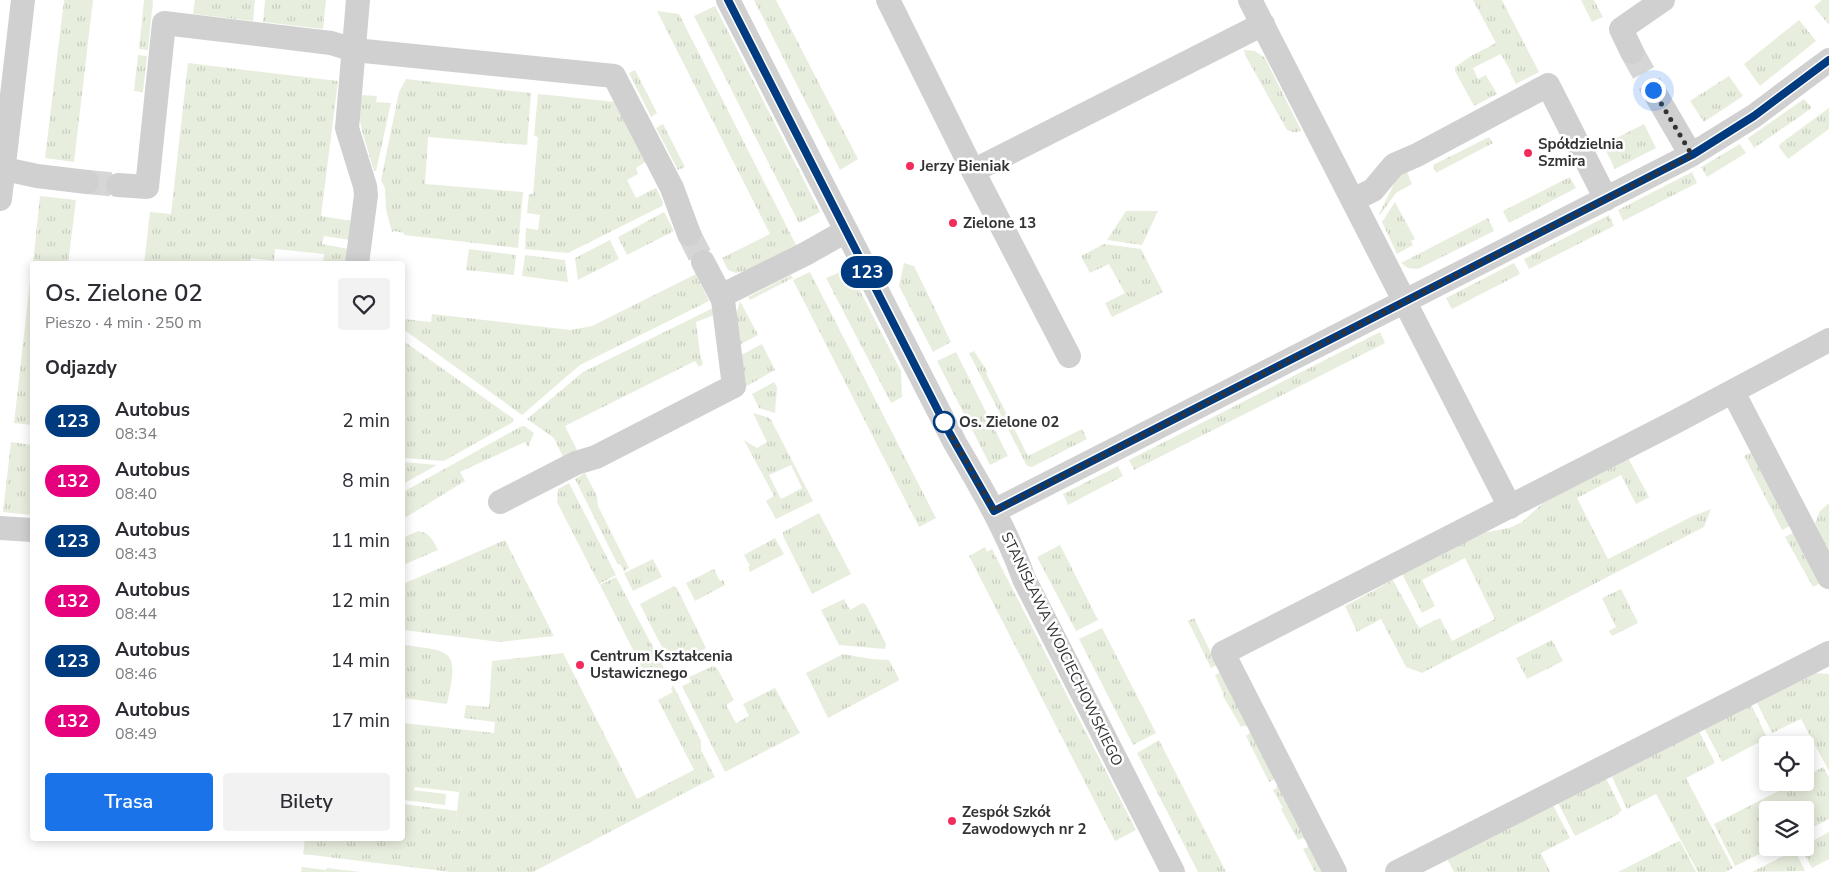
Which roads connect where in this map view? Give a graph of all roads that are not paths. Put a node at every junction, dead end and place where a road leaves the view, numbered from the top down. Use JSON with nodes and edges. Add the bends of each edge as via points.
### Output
{"nodes":[{"id":1,"x":23,"y":0,"type":"edge"},
{"id":2,"x":358,"y":0,"type":"edge"},
{"id":3,"x":728,"y":0,"type":"edge"},
{"id":4,"x":888,"y":0,"type":"edge"},
{"id":5,"x":1250,"y":0,"type":"edge"},
{"id":6,"x":1663,"y":0,"type":"edge"},
{"id":7,"x":1263,"y":24,"type":"junction"},
{"id":8,"x":354,"y":50,"type":"junction"},
{"id":9,"x":1632,"y":52,"type":"tunnel mouth"},
{"id":10,"x":1829,"y":60,"type":"edge"},
{"id":11,"x":1653,"y":90,"type":"tunnel mouth"},
{"id":12,"x":1692,"y":155,"type":"junction"},
{"id":13,"x":2,"y":168,"type":"edge"},
{"id":14,"x":973,"y":171,"type":"junction"},
{"id":15,"x":87,"y":182,"type":"tunnel mouth"},
{"id":16,"x":118,"y":185,"type":"tunnel mouth"},
{"id":17,"x":0,"y":199,"type":"edge"},
{"id":18,"x":1606,"y":199,"type":"junction"},
{"id":19,"x":1353,"y":200,"type":"junction"},
{"id":20,"x":846,"y":231,"type":"junction"},
{"id":21,"x":689,"y":234,"type":"tunnel mouth"},
{"id":22,"x":357,"y":261,"type":"edge"},
{"id":23,"x":703,"y":262,"type":"tunnel mouth"},
{"id":24,"x":721,"y":296,"type":"junction"},
{"id":25,"x":1406,"y":302,"type":"junction"},
{"id":26,"x":1829,"y":340,"type":"edge"},
{"id":27,"x":1069,"y":356,"type":"dead end"},
{"id":28,"x":1733,"y":392,"type":"junction"},
{"id":29,"x":500,"y":502,"type":"dead end"},
{"id":30,"x":1510,"y":507,"type":"junction"},
{"id":31,"x":994,"y":511,"type":"junction"},
{"id":32,"x":0,"y":528,"type":"edge"},
{"id":33,"x":30,"y":530,"type":"edge"},
{"id":34,"x":1829,"y":577,"type":"edge"},
{"id":35,"x":1829,"y":653,"type":"edge"},
{"id":36,"x":1174,"y":872,"type":"edge"},
{"id":37,"x":1335,"y":872,"type":"edge"},
{"id":38,"x":1397,"y":872,"type":"edge"}],
"edges":[{"from":1,"to":13,"type":"street"},
{"from":2,"to":8,"type":"street"},
{"from":3,"to":20,"type":"street","name":"STANISŁAWA WOJCIECHOWSKIEGO"},
{"from":4,"to":14,"type":"street"},
{"from":5,"to":7,"type":"street"},
{"from":6,"to":9,"type":"street","via":[[1621,29]]},
{"from":7,"to":14,"type":"street"},
{"from":7,"to":19,"type":"street"},
{"from":8,"to":16,"type":"street","via":[[331,43],[164,23],[147,187]]},
{"from":8,"to":21,"type":"street","via":[[614,76],[672,188]]},
{"from":8,"to":22,"type":"street","via":[[347,128],[366,195]]},
{"from":10,"to":12,"type":"street","via":[[1754,116]]},
{"from":11,"to":12,"type":"street"},
{"from":12,"to":18,"type":"street"},
{"from":13,"to":15,"type":"street"},
{"from":13,"to":17,"type":"street"},
{"from":14,"to":27,"type":"street"},
{"from":18,"to":19,"type":"street","via":[[1548,85],[1394,164],[1373,190]]},
{"from":18,"to":25,"type":"street"},
{"from":19,"to":25,"type":"street"},
{"from":20,"to":24,"type":"street"},
{"from":20,"to":31,"type":"street","name":"STANISŁAWA WOJCIECHOWSKIEGO","via":[[951,437]]},
{"from":23,"to":24,"type":"street"},
{"from":24,"to":29,"type":"street","via":[[734,386]]},
{"from":25,"to":30,"type":"street"},
{"from":25,"to":31,"type":"street"},
{"from":26,"to":28,"type":"street"},
{"from":28,"to":30,"type":"street"},
{"from":28,"to":34,"type":"street"},
{"from":30,"to":37,"type":"street","via":[[1223,653]]},
{"from":31,"to":36,"type":"street","name":"STANISŁAWA WOJCIECHOWSKIEGO","via":[[1016,555],[1024,580]]},
{"from":32,"to":33,"type":"street"},
{"from":35,"to":38,"type":"street"}]}
